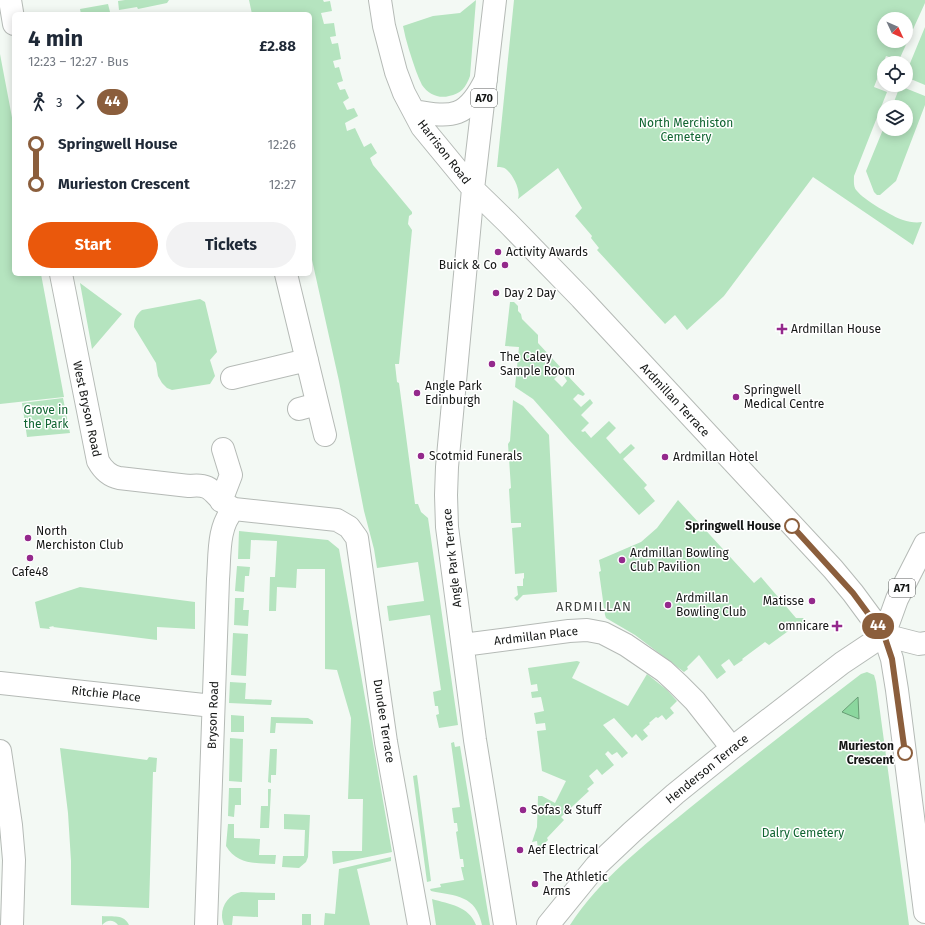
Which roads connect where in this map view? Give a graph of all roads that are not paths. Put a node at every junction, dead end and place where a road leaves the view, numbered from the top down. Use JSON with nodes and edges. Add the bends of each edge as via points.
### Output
{"nodes":[{"id":1,"x":10,"y":0,"type":"edge"},
{"id":2,"x":380,"y":0,"type":"edge"},
{"id":3,"x":495,"y":0,"type":"edge"},
{"id":4,"x":12,"y":12,"type":"edge"},
{"id":5,"x":486,"y":79,"type":"junction"},
{"id":6,"x":414,"y":111,"type":"junction"},
{"id":7,"x":473,"y":189,"type":"junction"},
{"id":8,"x":61,"y":276,"type":"edge"},
{"id":9,"x":286,"y":276,"type":"edge"},
{"id":10,"x":307,"y":360,"type":"junction"},
{"id":11,"x":232,"y":378,"type":"dead end"},
{"id":12,"x":325,"y":434,"type":"dead end"},
{"id":13,"x":223,"y":449,"type":"dead end"},
{"id":14,"x":227,"y":505,"type":"junction"},
{"id":15,"x":925,"y":544,"type":"edge"},
{"id":16,"x":884,"y":635,"type":"junction"},
{"id":17,"x":925,"y":643,"type":"edge"},
{"id":18,"x":463,"y":645,"type":"junction"},
{"id":19,"x":0,"y":683,"type":"edge"},
{"id":20,"x":213,"y":706,"type":"junction"},
{"id":21,"x":732,"y":748,"type":"junction"},
{"id":22,"x":0,"y":751,"type":"edge"},
{"id":23,"x":925,"y":912,"type":"edge"},
{"id":24,"x":12,"y":925,"type":"edge"},
{"id":25,"x":206,"y":925,"type":"edge"},
{"id":26,"x":419,"y":925,"type":"edge"},
{"id":27,"x":505,"y":925,"type":"edge"},
{"id":28,"x":548,"y":925,"type":"edge"}],
"edges":[{"from":1,"to":4,"type":"street"},
{"from":2,"to":6,"type":"street","name":"Harrison Road","via":[[396,72]]},
{"from":3,"to":5,"type":"street","number":"A70"},
{"from":5,"to":6,"type":"street","via":[[473,102],[455,114],[444,116]]},
{"from":5,"to":7,"type":"street","number":"A70"},
{"from":6,"to":7,"type":"street","name":"Harrison Road","via":[[422,127]]},
{"from":7,"to":16,"type":"street","name":"Ardmillan Terrace","via":[[580,298],[833,569]]},
{"from":7,"to":18,"type":"street","name":"Angle Park Terrace","via":[[446,495],[447,528]]},
{"from":8,"to":14,"type":"street","name":"West Bryson Road","via":[[78,367],[101,466],[110,475],[120,478],[174,480],[189,486],[205,486],[212,489]]},
{"from":9,"to":10,"type":"street"},
{"from":10,"to":11,"type":"street"},
{"from":10,"to":12,"type":"street","via":[[308,406]]},
{"from":13,"to":14,"type":"street","via":[[231,475]]},
{"from":14,"to":20,"type":"street","name":"Bryson Road","via":[[228,514],[220,548]]},
{"from":14,"to":26,"type":"street","name":"Dundee Terrace","via":[[318,511],[349,526],[353,532],[358,544],[386,742]]},
{"from":15,"to":16,"type":"street","number":"A71","via":[[897,599]]},
{"from":16,"to":17,"type":"street","via":[[918,644]]},
{"from":16,"to":21,"type":"street","name":"Henderson Terrace","via":[[839,665]]},
{"from":16,"to":23,"type":"street","name":"Ardmillan Terrace","via":[[892,659],[897,690]]},
{"from":18,"to":21,"type":"street","name":"Ardmillan Place","via":[[569,631],[587,630],[603,633],[626,645],[669,675],[695,701]]},
{"from":18,"to":27,"type":"street","name":"Angle Park Terrace","via":[[475,740]]},
{"from":19,"to":20,"type":"street","name":"Ritchie Place"},
{"from":20,"to":25,"type":"street","name":"Bryson Road"},
{"from":21,"to":28,"type":"street","name":"Henderson Terrace","via":[[675,794],[614,849],[580,884]]},
{"from":22,"to":24,"type":"street","via":[[14,860]]}]}
